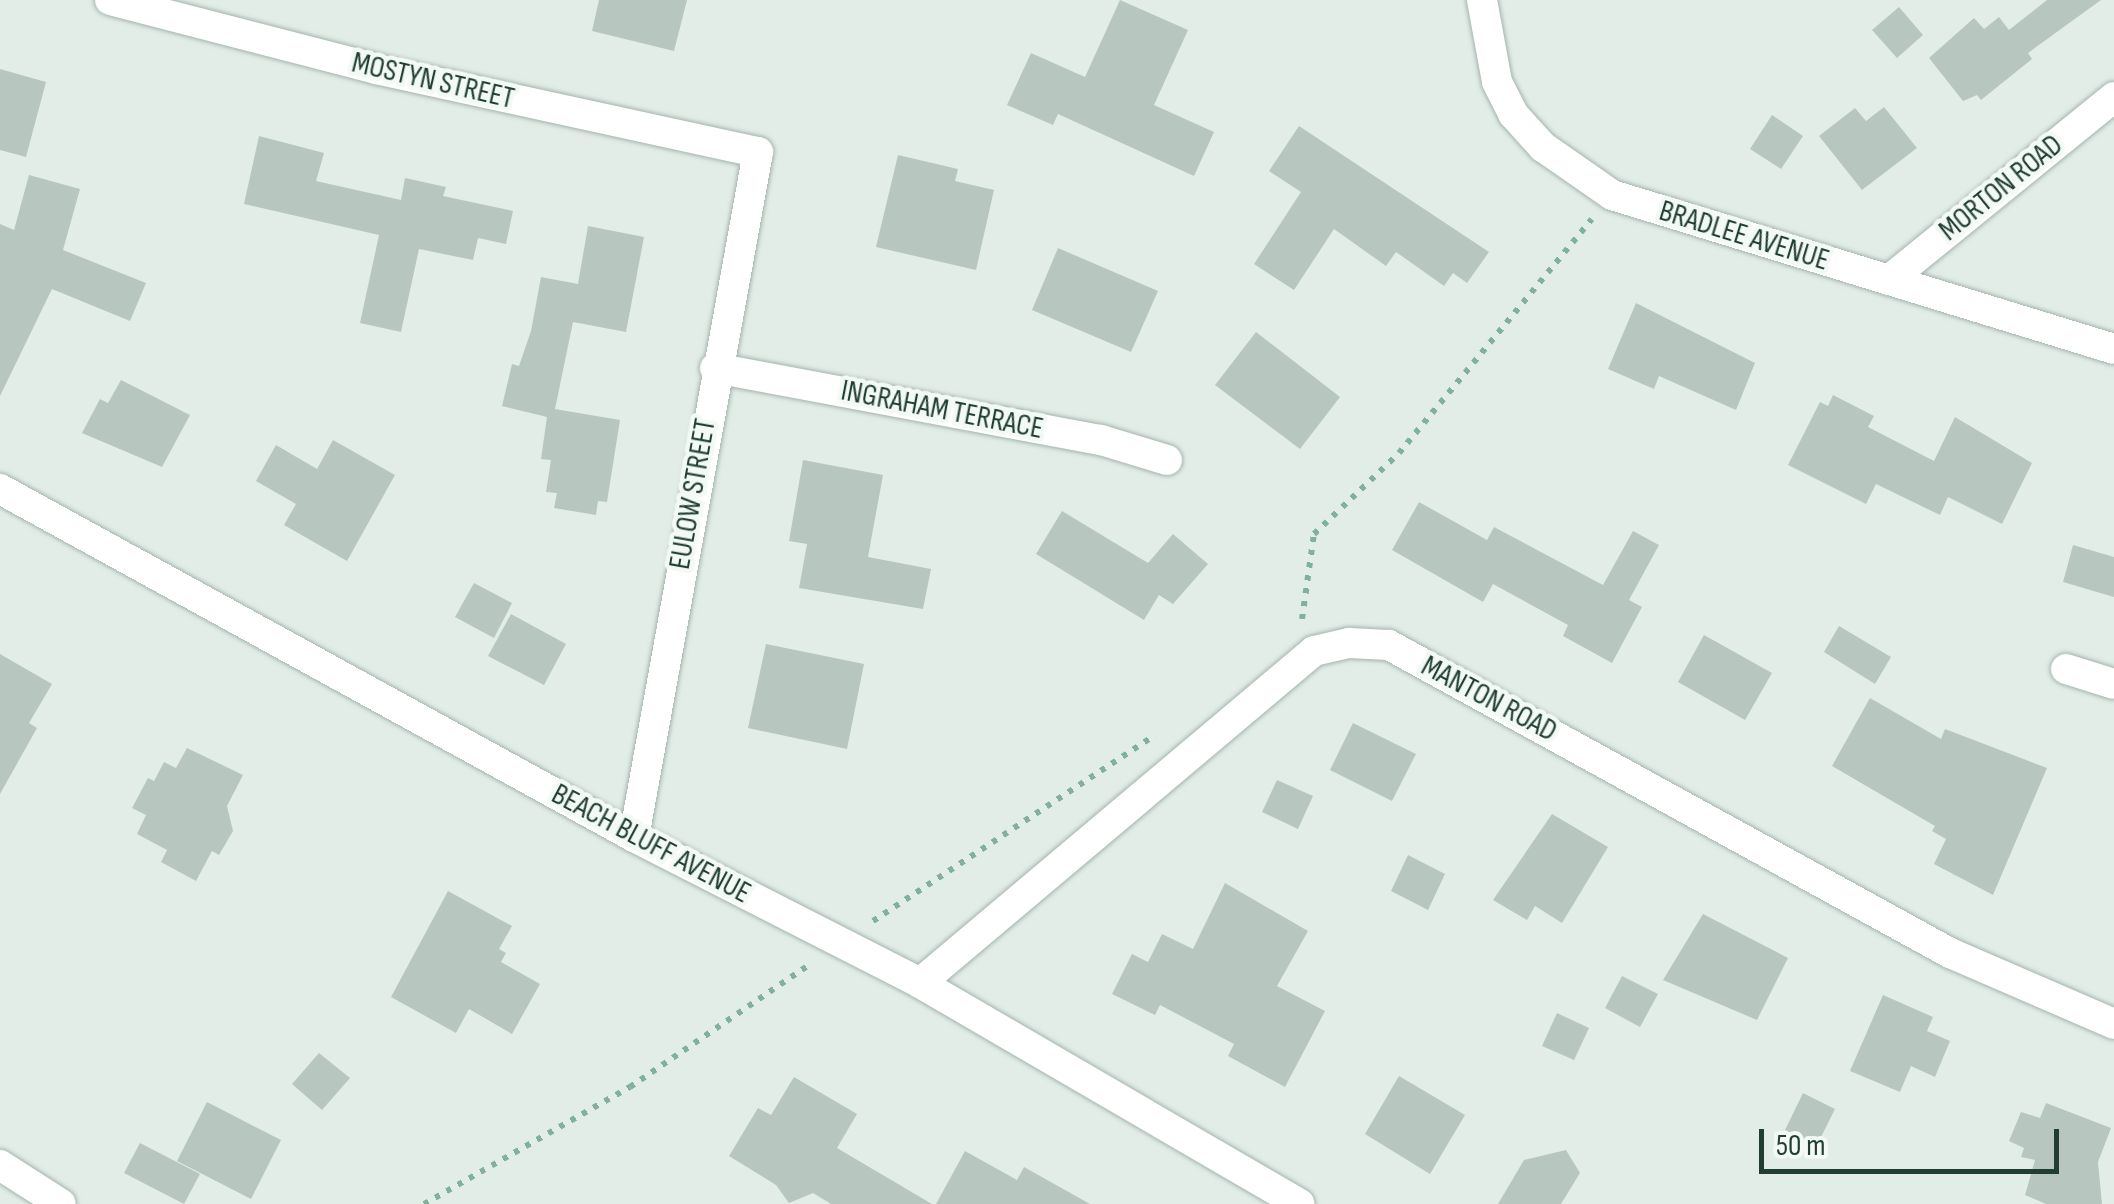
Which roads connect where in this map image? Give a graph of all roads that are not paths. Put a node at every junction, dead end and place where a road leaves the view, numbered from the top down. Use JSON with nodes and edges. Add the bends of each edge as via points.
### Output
{"nodes":[{"id":1,"x":110,"y":0,"type":"edge"},
{"id":2,"x":1482,"y":0,"type":"edge"},
{"id":3,"x":2114,"y":97,"type":"edge"},
{"id":4,"x":758,"y":152,"type":"joint"},
{"id":5,"x":1889,"y":280,"type":"junction"},
{"id":6,"x":2114,"y":350,"type":"edge"},
{"id":7,"x":715,"y":368,"type":"junction"},
{"id":8,"x":1167,"y":460,"type":"dead end"},
{"id":9,"x":0,"y":489,"type":"edge"},
{"id":10,"x":2066,"y":669,"type":"dead end"},
{"id":11,"x":2114,"y":684,"type":"edge"},
{"id":12,"x":634,"y":836,"type":"junction"},
{"id":13,"x":920,"y":983,"type":"junction"},
{"id":14,"x":2114,"y":1024,"type":"edge"},
{"id":15,"x":0,"y":1165,"type":"edge"},
{"id":16,"x":61,"y":1204,"type":"edge"},
{"id":17,"x":1299,"y":1204,"type":"edge"}],
"edges":[{"from":1,"to":4,"type":"street","name":"MOSTYN STREET","via":[[376,69]]},
{"from":2,"to":5,"type":"street","name":"BRADLEE AVENUE","via":[[1494,67],[1513,114],[1543,147],[1612,195]]},
{"from":3,"to":5,"type":"street","name":"MORTON ROAD"},
{"from":4,"to":7,"type":"street","name":"EULOW STREET"},
{"from":5,"to":6,"type":"street","name":"BRADLEE AVENUE"},
{"from":7,"to":8,"type":"street","name":"INGRAHAM TERRACE","via":[[1101,440]]},
{"from":7,"to":12,"type":"street","name":"EULOW STREET"},
{"from":9,"to":12,"type":"street","name":"BEACH BLUFF AVENUE"},
{"from":10,"to":11,"type":"street"},
{"from":12,"to":13,"type":"street","name":"BEACH BLUFF AVENUE"},
{"from":13,"to":14,"type":"street","name":"MANTON ROAD","via":[[1314,651],[1349,643],[1389,645],[1950,953]]},
{"from":13,"to":17,"type":"street","name":"BEACH BLUFF AVENUE"},
{"from":15,"to":16,"type":"street"}]}
